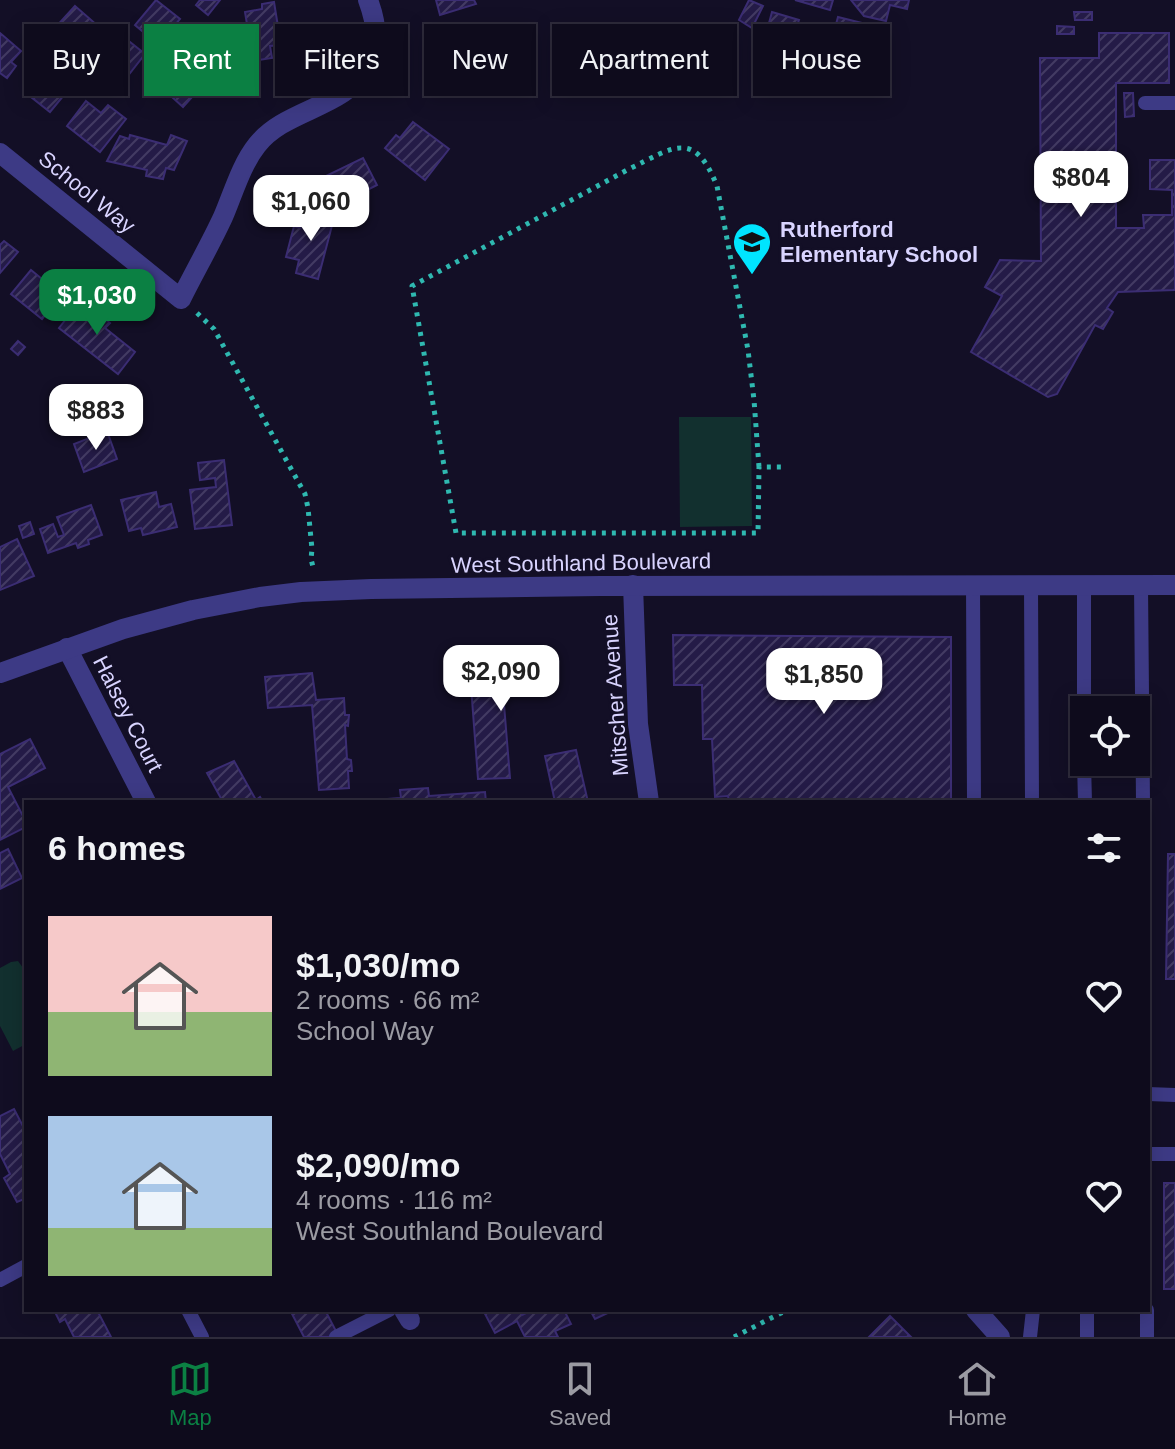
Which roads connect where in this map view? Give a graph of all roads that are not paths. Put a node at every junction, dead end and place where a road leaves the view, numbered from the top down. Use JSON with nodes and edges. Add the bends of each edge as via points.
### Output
{"nodes":[{"id":1,"x":368,"y":0,"type":"edge"},
{"id":2,"x":1145,"y":103,"type":"dead end"},
{"id":3,"x":1175,"y":103,"type":"edge"},
{"id":4,"x":0,"y":153,"type":"edge"},
{"id":5,"x":633,"y":585,"type":"junction"},
{"id":6,"x":973,"y":585,"type":"junction"},
{"id":7,"x":1031,"y":585,"type":"junction"},
{"id":8,"x":1084,"y":585,"type":"junction"},
{"id":9,"x":1141,"y":585,"type":"junction"},
{"id":10,"x":1175,"y":585,"type":"edge"},
{"id":11,"x":67,"y":648,"type":"junction"},
{"id":12,"x":0,"y":673,"type":"edge"},
{"id":13,"x":1084,"y":696,"type":"edge"},
{"id":14,"x":1084,"y":776,"type":"edge"},
{"id":15,"x":145,"y":800,"type":"edge"},
{"id":16,"x":649,"y":800,"type":"edge"},
{"id":17,"x":974,"y":800,"type":"edge"},
{"id":18,"x":1032,"y":800,"type":"edge"},
{"id":19,"x":1085,"y":800,"type":"edge"},
{"id":20,"x":1143,"y":800,"type":"edge"},
{"id":21,"x":1150,"y":1094,"type":"edge"},
{"id":22,"x":1175,"y":1095,"type":"edge"},
{"id":23,"x":1150,"y":1154,"type":"edge"},
{"id":24,"x":1175,"y":1154,"type":"edge"},
{"id":25,"x":24,"y":1267,"type":"edge"},
{"id":26,"x":0,"y":1280,"type":"edge"},
{"id":27,"x":189,"y":1312,"type":"edge"},
{"id":28,"x":385,"y":1312,"type":"edge"},
{"id":29,"x":979,"y":1312,"type":"edge"},
{"id":30,"x":1033,"y":1312,"type":"edge"},
{"id":31,"x":1087,"y":1312,"type":"edge"},
{"id":32,"x":1147,"y":1312,"type":"edge"},
{"id":33,"x":202,"y":1337,"type":"edge"},
{"id":34,"x":336,"y":1337,"type":"edge"},
{"id":35,"x":1000,"y":1337,"type":"edge"},
{"id":36,"x":1030,"y":1337,"type":"edge"},
{"id":37,"x":1087,"y":1337,"type":"edge"},
{"id":38,"x":1147,"y":1337,"type":"edge"}],
"edges":[{"from":1,"to":4,"type":"street","name":"School Way","via":[[375,20],[371,61],[340,95],[276,127],[254,148],[181,299]]},
{"from":2,"to":3,"type":"lane"},
{"from":5,"to":6,"type":"street","name":"West Southland Boulevard"},
{"from":5,"to":11,"type":"street","name":"West Southland Boulevard","via":[[319,591],[260,597],[193,610]]},
{"from":5,"to":16,"type":"street","name":"Mitscher Avenue","via":[[638,724]]},
{"from":6,"to":7,"type":"street","name":"West Southland Boulevard"},
{"from":6,"to":17,"type":"lane"},
{"from":7,"to":8,"type":"street","name":"West Southland Boulevard"},
{"from":7,"to":18,"type":"lane"},
{"from":8,"to":9,"type":"street","name":"West Southland Boulevard"},
{"from":8,"to":13,"type":"lane"},
{"from":9,"to":10,"type":"street","name":"West Southland Boulevard"},
{"from":9,"to":20,"type":"lane"},
{"from":11,"to":12,"type":"street","name":"West Southland Boulevard"},
{"from":11,"to":15,"type":"street","name":"Halsey Court"},
{"from":14,"to":19,"type":"lane"},
{"from":21,"to":22,"type":"lane"},
{"from":23,"to":24,"type":"lane"},
{"from":25,"to":26,"type":"lane"},
{"from":27,"to":33,"type":"lane"},
{"from":28,"to":34,"type":"lane"},
{"from":29,"to":35,"type":"street"},
{"from":30,"to":36,"type":"lane"},
{"from":31,"to":37,"type":"lane"},
{"from":32,"to":38,"type":"lane"}]}
